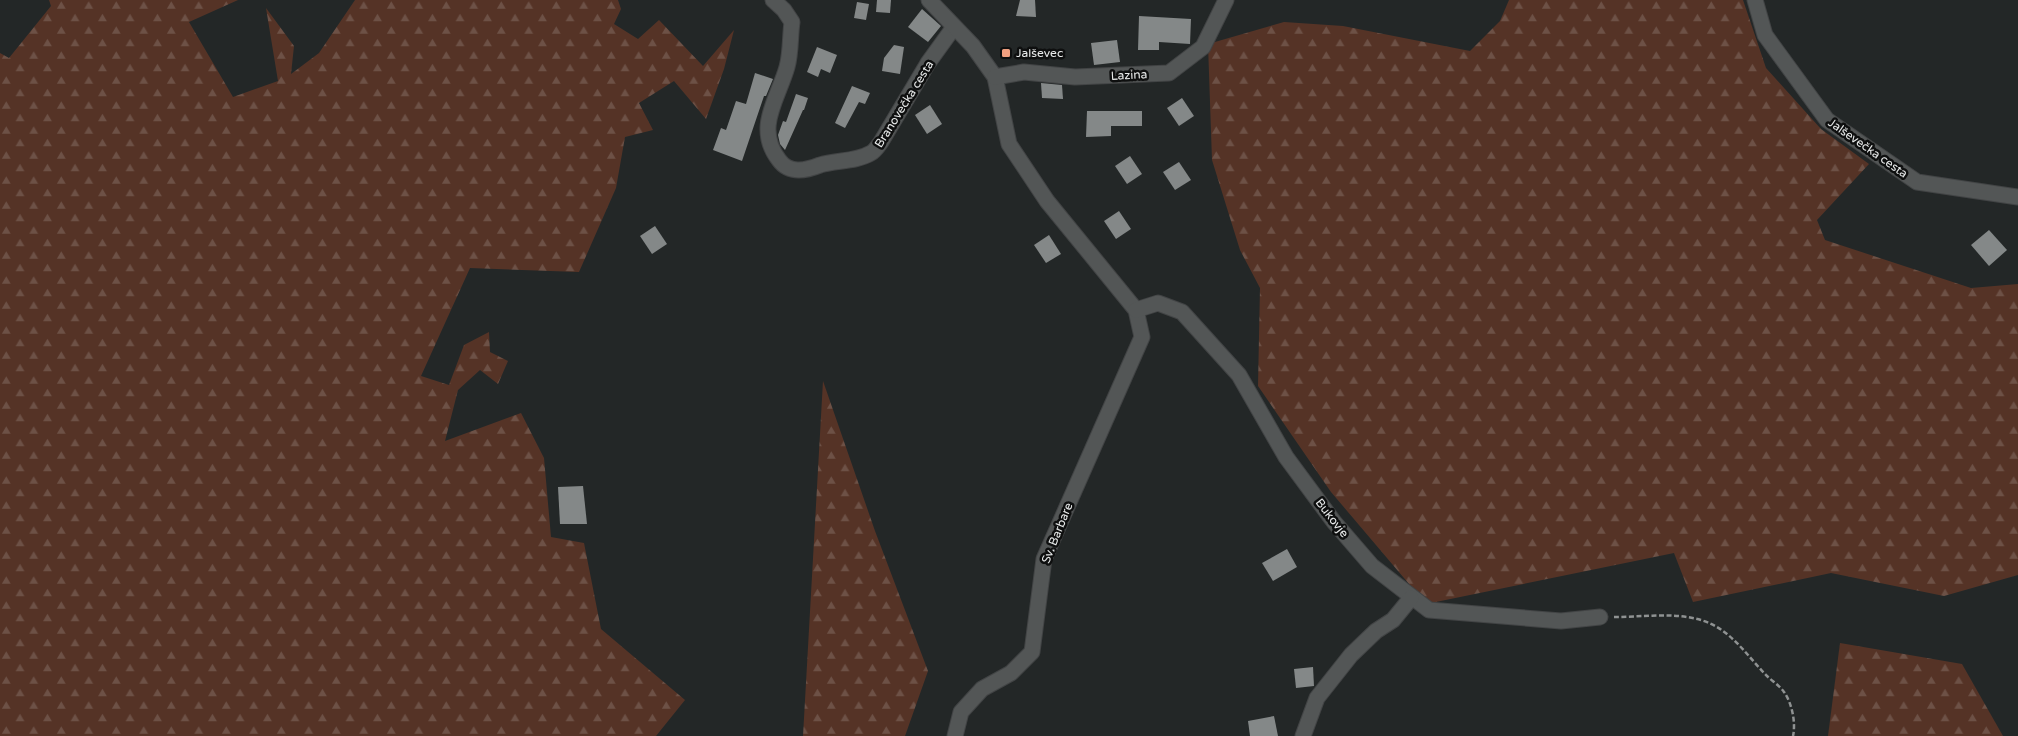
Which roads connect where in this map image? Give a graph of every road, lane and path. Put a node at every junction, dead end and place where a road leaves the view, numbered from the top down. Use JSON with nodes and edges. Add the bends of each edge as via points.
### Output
{"nodes":[{"id":1,"x":773,"y":0,"type":"edge"},
{"id":2,"x":929,"y":0,"type":"edge"},
{"id":3,"x":1226,"y":0,"type":"edge"},
{"id":4,"x":1755,"y":0,"type":"edge"},
{"id":5,"x":954,"y":27,"type":"junction"},
{"id":6,"x":995,"y":77,"type":"junction"},
{"id":7,"x":2018,"y":198,"type":"edge"},
{"id":8,"x":1136,"y":310,"type":"junction"},
{"id":9,"x":1411,"y":598,"type":"junction"},
{"id":10,"x":1600,"y":617,"type":"joint"},
{"id":11,"x":955,"y":736,"type":"edge"},
{"id":12,"x":1303,"y":736,"type":"edge"},
{"id":13,"x":1792,"y":736,"type":"edge"}],
"edges":[{"from":1,"to":5,"type":"street","name":"Branovečka cesta","via":[[792,22],[787,66],[772,106],[767,135],[771,150],[783,166],[803,172],[828,162],[873,153]]},
{"from":2,"to":5,"type":"street"},
{"from":3,"to":6,"type":"street","name":"Lazina","via":[[1203,47],[1169,73],[1076,77],[1024,72]]},
{"from":4,"to":7,"type":"street","name":"Jalševečka cesta","via":[[1765,35],[1826,120],[1917,182]]},
{"from":5,"to":6,"type":"street","via":[[974,46]]},
{"from":6,"to":8,"type":"street","via":[[1009,144],[1047,202]]},
{"from":8,"to":9,"type":"street","name":"Bukovje","via":[[1158,302],[1182,312],[1239,375],[1286,456],[1334,522],[1372,566]]},
{"from":8,"to":11,"type":"street","name":"Sv. Barbare","via":[[1142,337],[1044,559],[1032,652],[1011,673],[982,689],[971,700],[961,712]]},
{"from":9,"to":10,"type":"street","name":"Bukovje","via":[[1429,610],[1561,621]]},
{"from":9,"to":12,"type":"street","via":[[1393,620],[1351,655],[1317,698]]},
{"from":10,"to":13,"type":"path","via":[[1678,617],[1701,620],[1720,628],[1784,692],[1792,711]]}]}
